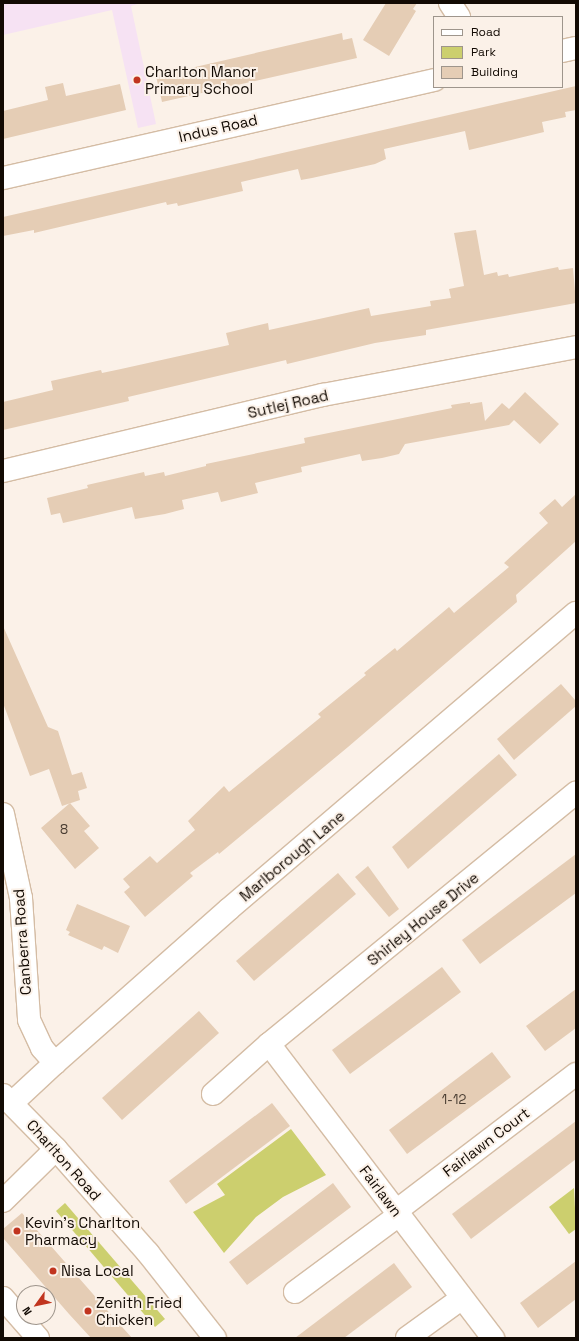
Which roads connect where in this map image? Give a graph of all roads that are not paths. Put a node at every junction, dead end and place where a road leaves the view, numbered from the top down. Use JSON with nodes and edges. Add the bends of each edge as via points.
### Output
{"nodes":[{"id":1,"x":450,"y":3,"type":"edge"},
{"id":2,"x":458,"y":16,"type":"edge"},
{"id":3,"x":576,"y":48,"type":"edge"},
{"id":4,"x":563,"y":51,"type":"edge"},
{"id":5,"x":433,"y":80,"type":"edge"},
{"id":6,"x":3,"y":178,"type":"edge"},
{"id":7,"x":576,"y":347,"type":"edge"},
{"id":8,"x":3,"y":471,"type":"edge"},
{"id":9,"x":576,"y":613,"type":"edge"},
{"id":10,"x":576,"y":793,"type":"edge"},
{"id":11,"x":3,"y":814,"type":"edge"},
{"id":12,"x":269,"y":1044,"type":"junction"},
{"id":13,"x":55,"y":1063,"type":"junction"},
{"id":14,"x":576,"y":1074,"type":"edge"},
{"id":15,"x":213,"y":1094,"type":"dead end"},
{"id":16,"x":7,"y":1099,"type":"edge"},
{"id":17,"x":56,"y":1149,"type":"junction"},
{"id":18,"x":3,"y":1201,"type":"edge"},
{"id":19,"x":397,"y":1213,"type":"junction"},
{"id":20,"x":295,"y":1292,"type":"dead end"},
{"id":21,"x":3,"y":1298,"type":"edge"},
{"id":22,"x":462,"y":1298,"type":"junction"},
{"id":23,"x":38,"y":1338,"type":"edge"},
{"id":24,"x":215,"y":1338,"type":"edge"},
{"id":25,"x":407,"y":1338,"type":"edge"},
{"id":26,"x":493,"y":1338,"type":"edge"}],
"edges":[{"from":1,"to":2,"type":"street"},
{"from":3,"to":4,"type":"street"},
{"from":5,"to":6,"type":"street","name":"Indus Road"},
{"from":7,"to":8,"type":"street","name":"Sutlej Road","via":[[323,396]]},
{"from":9,"to":13,"type":"street","name":"Marlborough Lane","via":[[229,909]]},
{"from":10,"to":12,"type":"street","name":"Shirley House Drive"},
{"from":11,"to":13,"type":"street","name":"Canberra Road","via":[[20,898],[29,1020],[42,1048]]},
{"from":12,"to":15,"type":"street","name":"Shirley House Drive"},
{"from":12,"to":19,"type":"street","name":"Fairlawn"},
{"from":13,"to":16,"type":"street","name":"Marlborough Lane"},
{"from":14,"to":19,"type":"street","name":"Fairlawn Court"},
{"from":16,"to":17,"type":"street","name":"Charlton Road"},
{"from":17,"to":18,"type":"street"},
{"from":17,"to":24,"type":"street","name":"Charlton Road","via":[[148,1253]]},
{"from":19,"to":20,"type":"street","name":"Fairlawn Court"},
{"from":19,"to":22,"type":"street","name":"Fairlawn"},
{"from":21,"to":23,"type":"street"},
{"from":22,"to":25,"type":"street"},
{"from":22,"to":26,"type":"street","name":"Fairlawn"}]}
